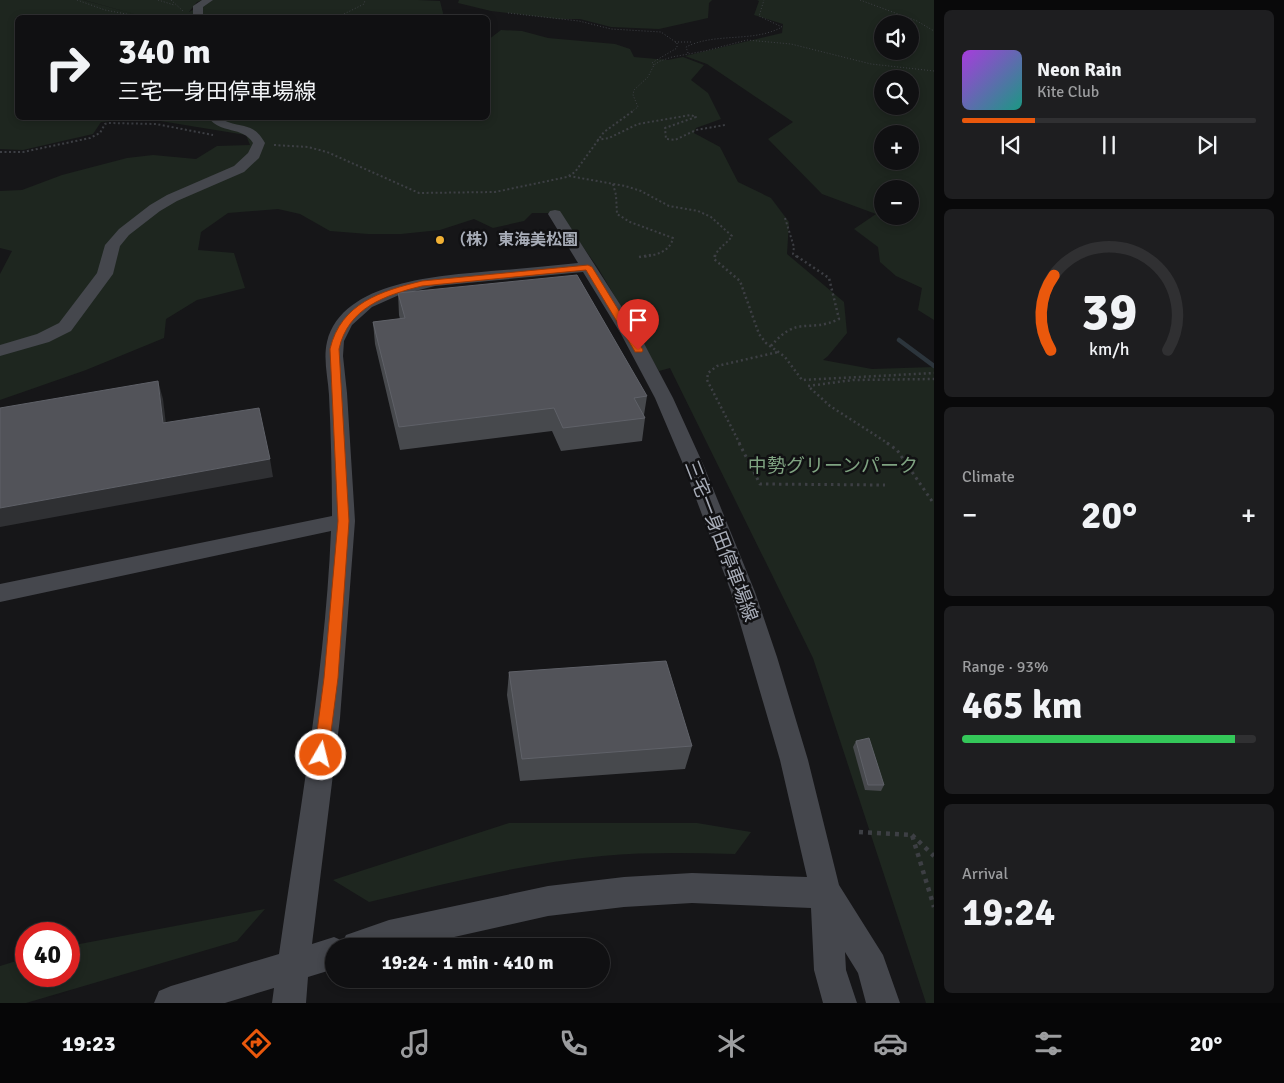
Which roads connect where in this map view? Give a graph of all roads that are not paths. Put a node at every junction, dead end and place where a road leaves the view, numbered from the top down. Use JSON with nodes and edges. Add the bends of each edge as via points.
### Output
{"nodes":[{"id":1,"x":208,"y":0,"type":"edge"},
{"id":2,"x":198,"y":15,"type":"edge"},
{"id":3,"x":218,"y":120,"type":"edge"},
{"id":4,"x":555,"y":214,"type":"dead end"},
{"id":5,"x":588,"y":267,"type":"junction"},
{"id":6,"x":0,"y":351,"type":"edge"},
{"id":7,"x":344,"y":521,"type":"junction"},
{"id":8,"x":0,"y":593,"type":"edge"},
{"id":9,"x":826,"y":893,"type":"junction"},
{"id":10,"x":383,"y":938,"type":"edge"},
{"id":11,"x":325,"y":956,"type":"edge"},
{"id":12,"x":293,"y":966,"type":"junction"},
{"id":13,"x":171,"y":1003,"type":"edge"},
{"id":14,"x":289,"y":1003,"type":"edge"},
{"id":15,"x":840,"y":1003,"type":"edge"},
{"id":16,"x":883,"y":1003,"type":"edge"}],
"edges":[{"from":1,"to":2,"type":"main road","via":[[198,6]]},
{"from":3,"to":6,"type":"main road","via":[[249,130],[259,143],[254,155],[239,169],[155,208],[124,232],[108,258],[105,274],[65,327],[43,338]]},
{"from":4,"to":5,"type":"main road","name":"三宅一身田停車場線"},
{"from":5,"to":7,"type":"main road","via":[[422,283],[376,298],[351,316],[341,328],[334,349]]},
{"from":5,"to":9,"type":"main road","name":"三宅一身田停車場線","via":[[630,334],[664,398],[743,592],[794,760]]},
{"from":7,"to":8,"type":"main road"},
{"from":7,"to":12,"type":"main road","via":[[331,678]]},
{"from":9,"to":10,"type":"main road","via":[[692,888],[624,892],[548,901]]},
{"from":9,"to":15,"type":"main road","name":"三宅一身田停車場線","via":[[830,970]]},
{"from":9,"to":16,"type":"main road","name":"三宅一身田停車場線","via":[[872,966]]},
{"from":11,"to":12,"type":"main road"},
{"from":12,"to":13,"type":"main road"},
{"from":12,"to":14,"type":"main road"}]}
